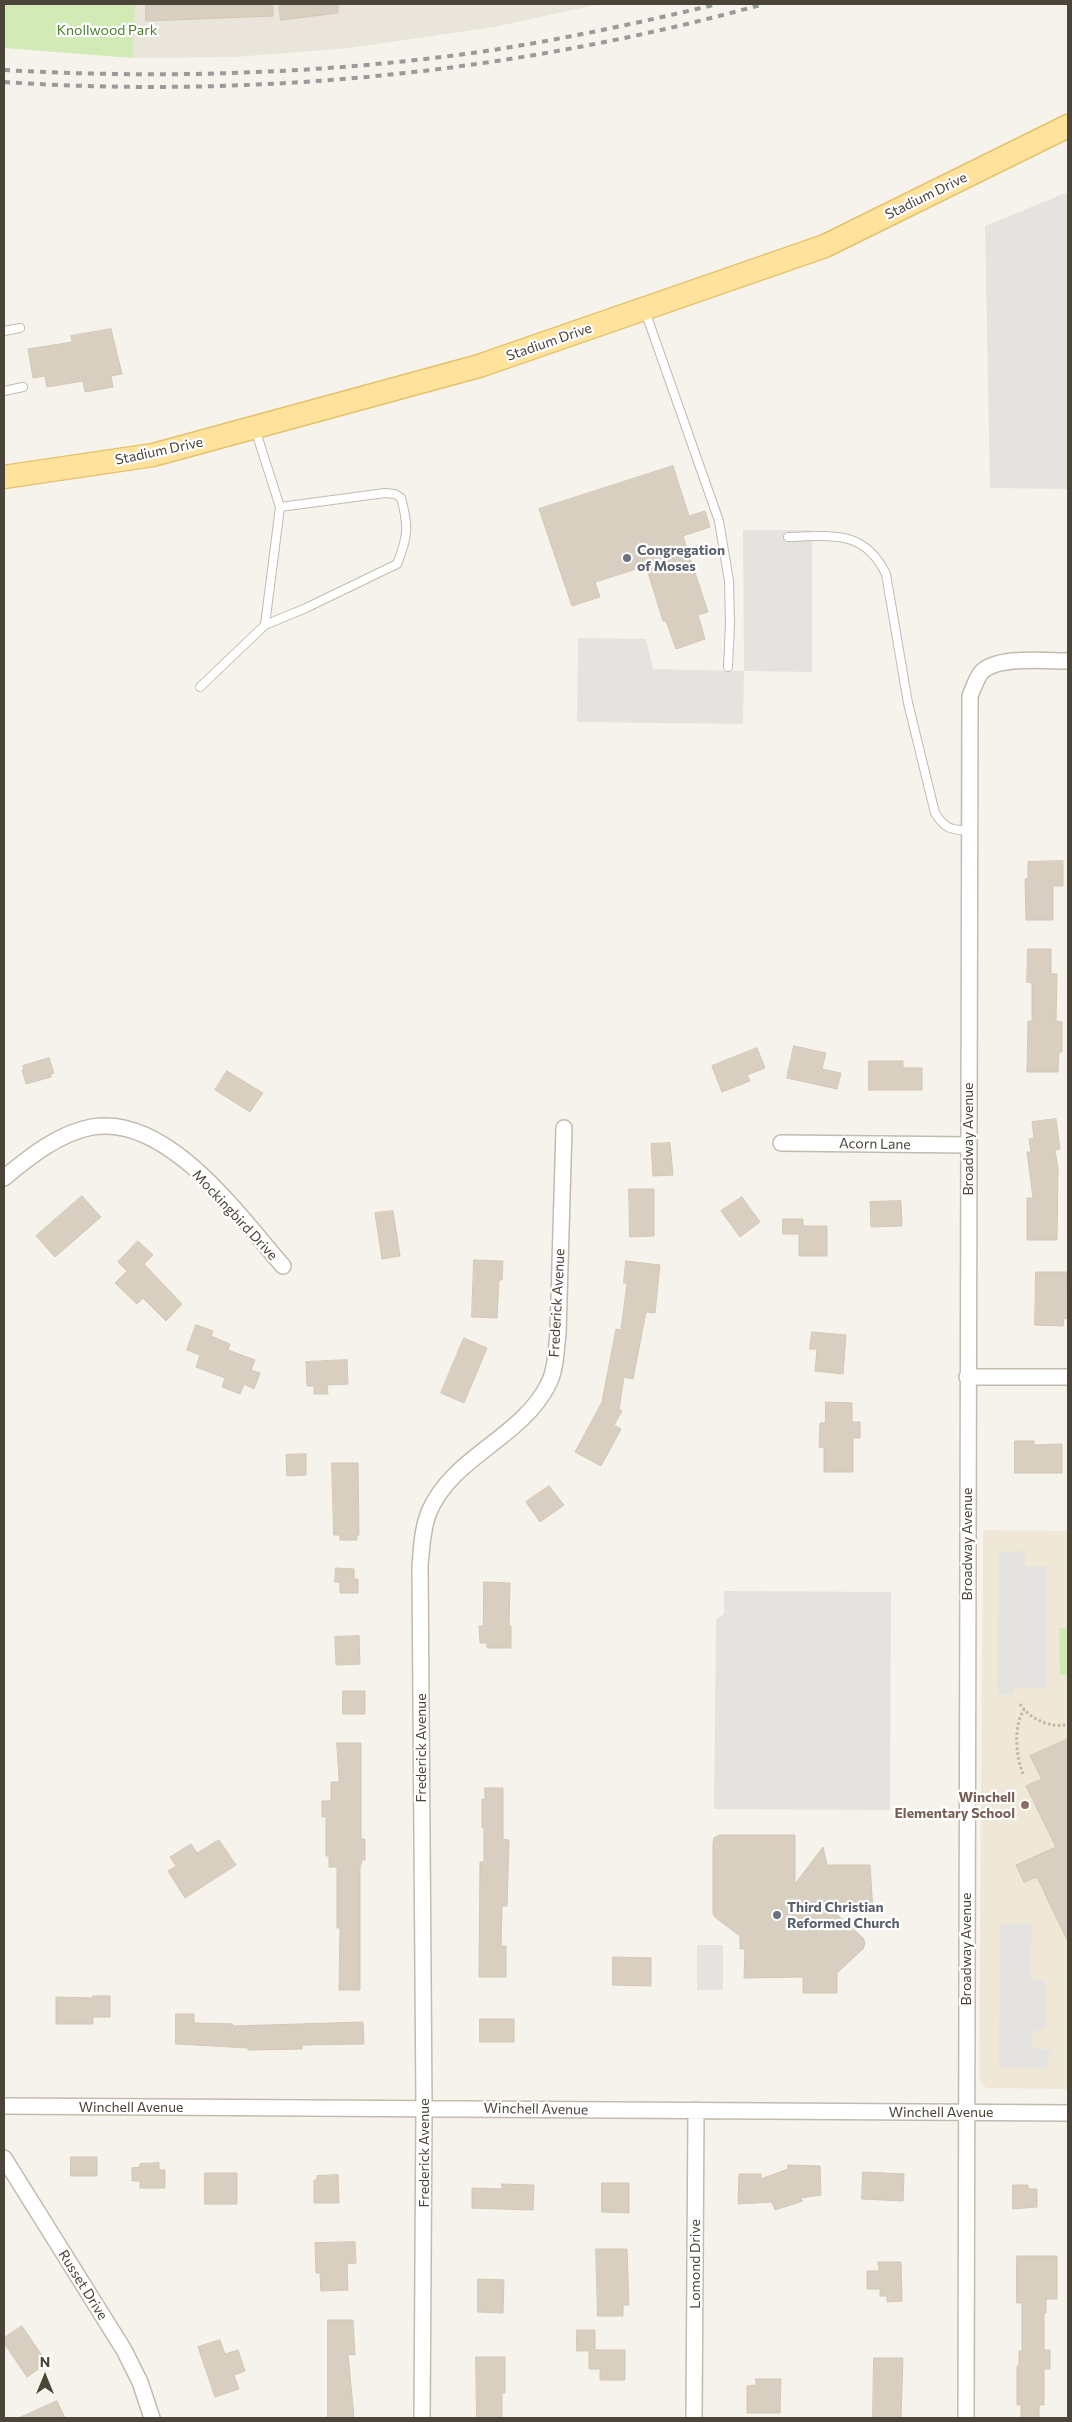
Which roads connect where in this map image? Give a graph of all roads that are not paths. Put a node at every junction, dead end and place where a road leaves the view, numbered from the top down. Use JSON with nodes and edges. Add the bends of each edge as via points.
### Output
{"nodes":[{"id":1,"x":1068,"y":126,"type":"edge"},
{"id":2,"x":644,"y":309,"type":"junction"},
{"id":3,"x":20,"y":328,"type":"dead end"},
{"id":4,"x":4,"y":331,"type":"edge"},
{"id":5,"x":23,"y":387,"type":"dead end"},
{"id":6,"x":4,"y":390,"type":"edge"},
{"id":7,"x":254,"y":428,"type":"junction"},
{"id":8,"x":4,"y":477,"type":"edge"},
{"id":9,"x":280,"y":507,"type":"junction"},
{"id":10,"x":788,"y":537,"type":"dead end"},
{"id":11,"x":265,"y":625,"type":"junction"},
{"id":12,"x":1068,"y":661,"type":"edge"},
{"id":13,"x":728,"y":667,"type":"dead end"},
{"id":14,"x":200,"y":687,"type":"dead end"},
{"id":15,"x":970,"y":831,"type":"junction"},
{"id":16,"x":564,"y":1128,"type":"dead end"},
{"id":17,"x":781,"y":1144,"type":"dead end"},
{"id":18,"x":968,"y":1145,"type":"junction"},
{"id":19,"x":4,"y":1178,"type":"edge"},
{"id":20,"x":283,"y":1266,"type":"dead end"},
{"id":21,"x":967,"y":1376,"type":"junction"},
{"id":22,"x":1068,"y":1376,"type":"edge"},
{"id":23,"x":4,"y":2106,"type":"edge"},
{"id":24,"x":424,"y":2108,"type":"junction"},
{"id":25,"x":696,"y":2110,"type":"junction"},
{"id":26,"x":966,"y":2112,"type":"junction"},
{"id":27,"x":1068,"y":2112,"type":"edge"},
{"id":28,"x":4,"y":2158,"type":"edge"},
{"id":29,"x":152,"y":2418,"type":"edge"},
{"id":30,"x":422,"y":2418,"type":"edge"},
{"id":31,"x":694,"y":2418,"type":"edge"},
{"id":32,"x":966,"y":2418,"type":"edge"}],
"edges":[{"from":1,"to":2,"type":"main road","name":"Stadium Drive","via":[[825,246]]},
{"from":2,"to":7,"type":"main road","name":"Stadium Drive","via":[[479,366]]},
{"from":2,"to":13,"type":"lane","via":[[719,521],[728,581]]},
{"from":3,"to":4,"type":"lane"},
{"from":5,"to":6,"type":"lane"},
{"from":7,"to":8,"type":"main road","name":"Stadium Drive","via":[[153,455]]},
{"from":7,"to":9,"type":"lane"},
{"from":9,"to":11,"type":"lane"},
{"from":9,"to":11,"type":"lane","via":[[385,492],[395,494],[401,498],[408,522],[406,540],[397,564]]},
{"from":10,"to":15,"type":"lane","via":[[843,538],[872,551],[880,562],[886,574],[908,703],[935,813],[943,826]]},
{"from":11,"to":14,"type":"lane"},
{"from":12,"to":15,"type":"street","name":"Broadway Avenue","via":[[1013,661],[981,673],[970,696]]},
{"from":15,"to":18,"type":"street","name":"Broadway Avenue"},
{"from":16,"to":24,"type":"street","name":"Frederick Avenue","via":[[558,1333],[548,1385],[523,1418],[460,1471],[440,1494],[429,1513],[423,1537],[420,1565]]},
{"from":17,"to":18,"type":"street","name":"Acorn Lane"},
{"from":18,"to":21,"type":"street","name":"Broadway Avenue"},
{"from":19,"to":20,"type":"street","name":"Mockingbird Drive","via":[[65,1136],[92,1127],[138,1131],[167,1147],[208,1182]]},
{"from":21,"to":22,"type":"street"},
{"from":21,"to":26,"type":"street","name":"Broadway Avenue"},
{"from":23,"to":24,"type":"street","name":"Winchell Avenue"},
{"from":24,"to":25,"type":"street","name":"Winchell Avenue"},
{"from":24,"to":30,"type":"street","name":"Frederick Avenue"},
{"from":25,"to":26,"type":"street","name":"Winchell Avenue"},
{"from":25,"to":31,"type":"street","name":"Lomond Drive"},
{"from":26,"to":27,"type":"street","name":"Winchell Avenue"},
{"from":26,"to":32,"type":"street","name":"Broadway Avenue"},
{"from":28,"to":29,"type":"street","name":"Russet Drive","via":[[124,2350],[140,2382]]}]}
